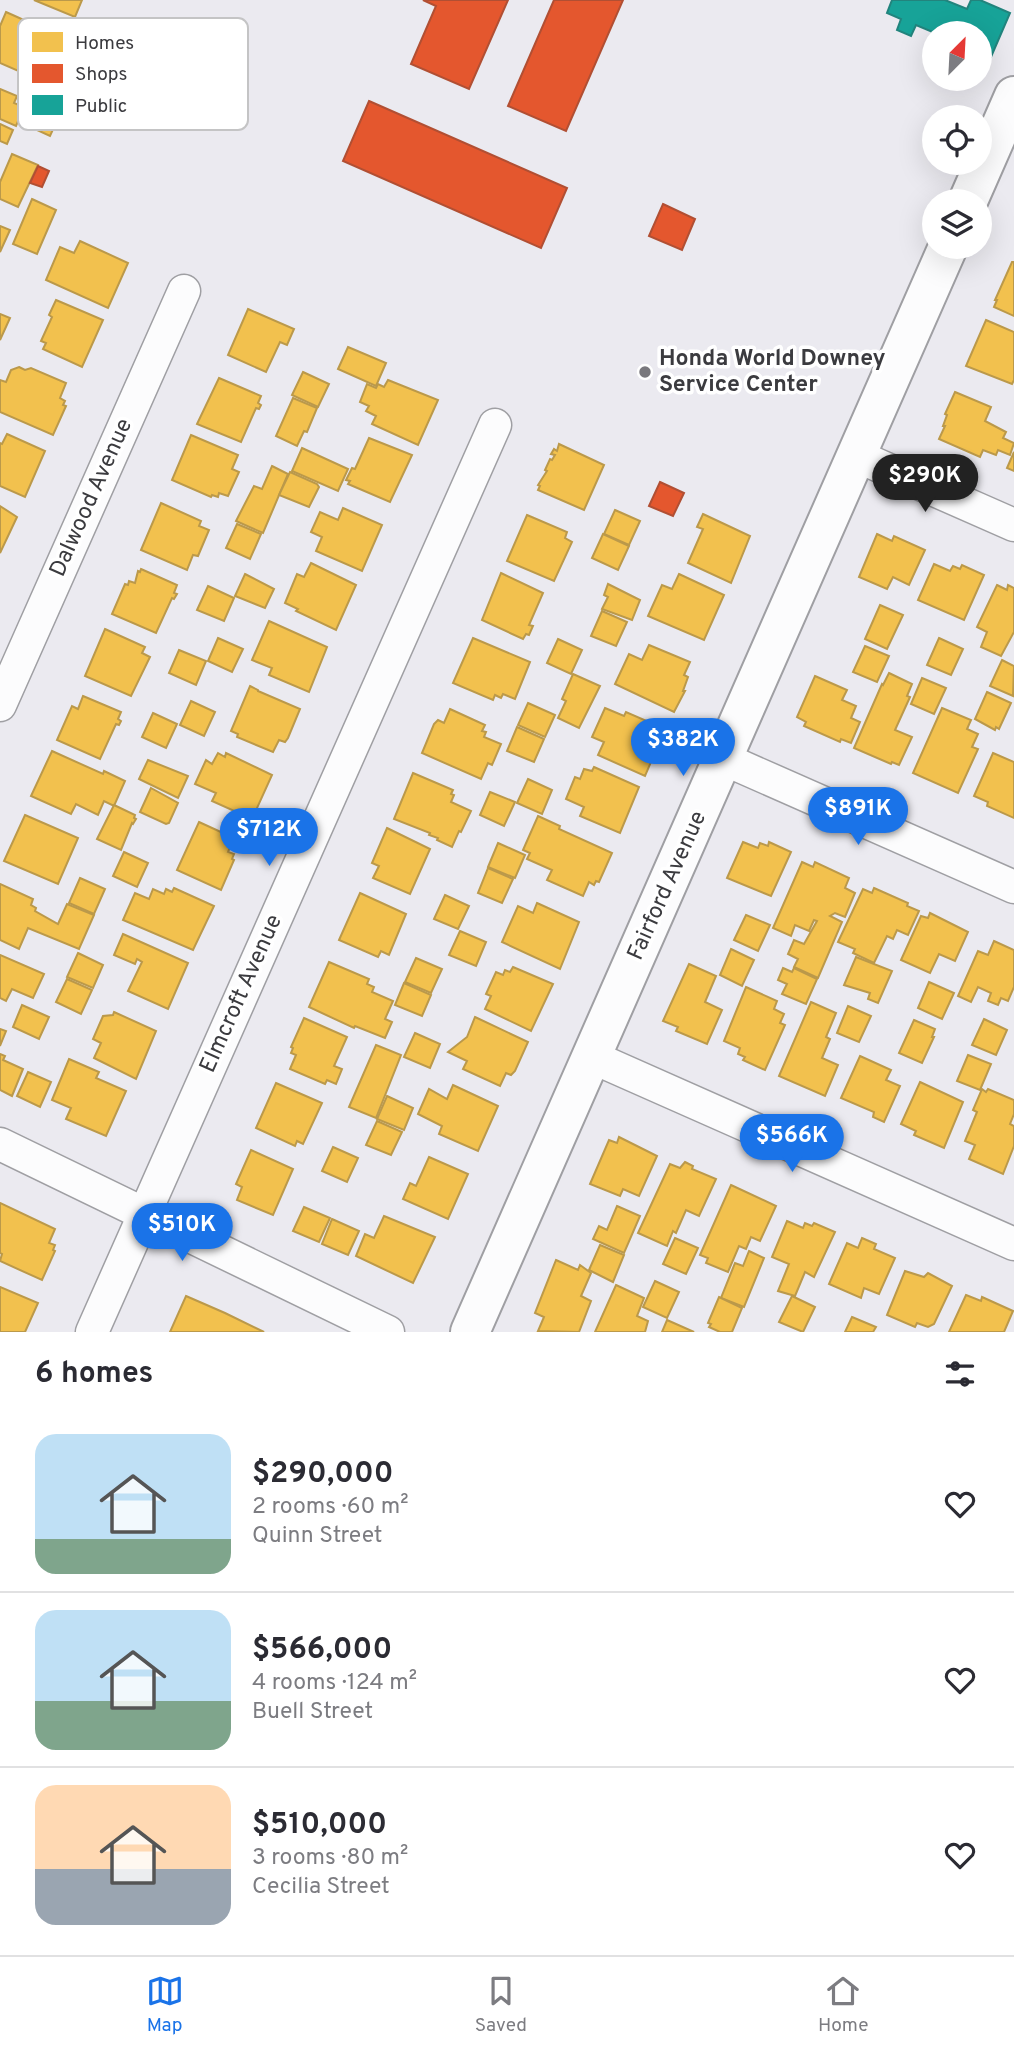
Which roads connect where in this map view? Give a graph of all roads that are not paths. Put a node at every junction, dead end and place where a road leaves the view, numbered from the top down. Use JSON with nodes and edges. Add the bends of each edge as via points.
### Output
{"nodes":[{"id":1,"x":1014,"y":96,"type":"edge"},
{"id":2,"x":973,"y":189,"type":"edge"},
{"id":3,"x":943,"y":259,"type":"edge"},
{"id":4,"x":184,"y":291,"type":"dead end"},
{"id":5,"x":495,"y":425,"type":"dead end"},
{"id":6,"x":857,"y":456,"type":"junction"},
{"id":7,"x":1014,"y":525,"type":"edge"},
{"id":8,"x":0,"y":705,"type":"edge"},
{"id":9,"x":724,"y":759,"type":"junction"},
{"id":10,"x":1014,"y":887,"type":"edge"},
{"id":11,"x":592,"y":1057,"type":"junction"},
{"id":12,"x":0,"y":1144,"type":"edge"},
{"id":13,"x":144,"y":1215,"type":"junction"},
{"id":14,"x":1014,"y":1244,"type":"edge"},
{"id":15,"x":92,"y":1332,"type":"edge"},
{"id":16,"x":388,"y":1332,"type":"edge"},
{"id":17,"x":470,"y":1332,"type":"edge"}],
"edges":[{"from":1,"to":2,"type":"street"},
{"from":3,"to":6,"type":"street","name":"Fairford Avenue"},
{"from":4,"to":8,"type":"street","name":"Dalwood Avenue"},
{"from":5,"to":13,"type":"street","name":"Elmcroft Avenue"},
{"from":6,"to":7,"type":"street"},
{"from":6,"to":9,"type":"street","name":"Fairford Avenue"},
{"from":9,"to":10,"type":"street"},
{"from":9,"to":11,"type":"street","name":"Fairford Avenue"},
{"from":11,"to":14,"type":"street"},
{"from":11,"to":17,"type":"street","name":"Fairford Avenue"},
{"from":12,"to":13,"type":"street"},
{"from":13,"to":15,"type":"street","name":"Elmcroft Avenue"},
{"from":13,"to":16,"type":"street"}]}
